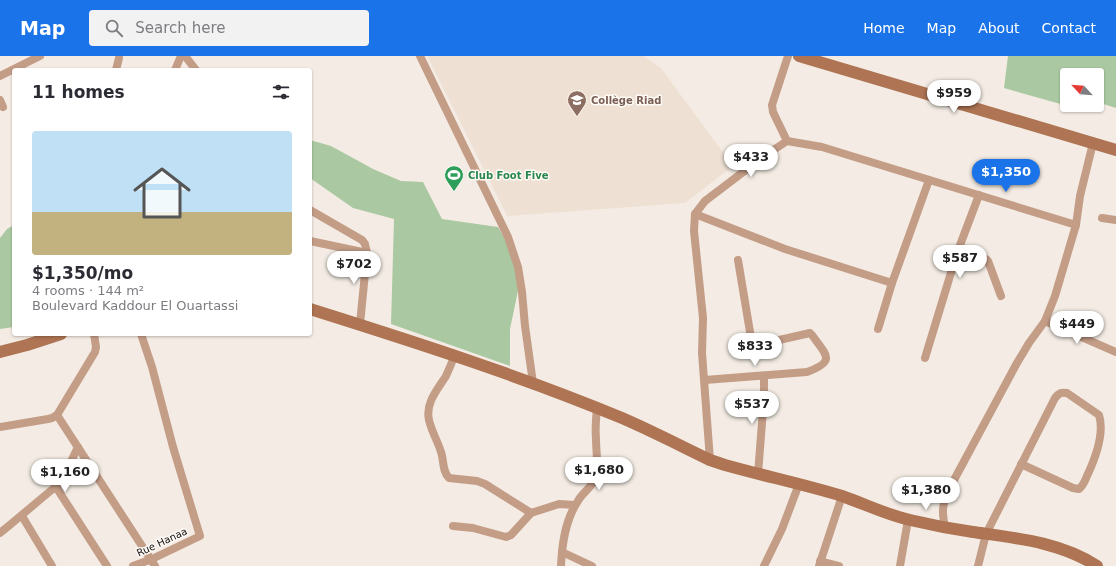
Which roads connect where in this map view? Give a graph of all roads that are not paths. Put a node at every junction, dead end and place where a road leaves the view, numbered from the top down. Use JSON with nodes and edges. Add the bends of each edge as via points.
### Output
{"nodes":[{"id":1,"x":182,"y":56,"type":"edge"},
{"id":2,"x":185,"y":56,"type":"edge"},
{"id":3,"x":420,"y":56,"type":"edge"},
{"id":4,"x":788,"y":56,"type":"edge"},
{"id":5,"x":798,"y":56,"type":"edge"},
{"id":6,"x":37,"y":57,"type":"edge"},
{"id":7,"x":119,"y":58,"type":"dead end"},
{"id":8,"x":16,"y":68,"type":"edge"},
{"id":9,"x":116,"y":68,"type":"edge"},
{"id":10,"x":176,"y":68,"type":"edge"},
{"id":11,"x":194,"y":68,"type":"edge"},
{"id":12,"x":12,"y":70,"type":"edge"},
{"id":13,"x":0,"y":76,"type":"edge"},
{"id":14,"x":787,"y":141,"type":"junction"},
{"id":15,"x":1093,"y":143,"type":"junction"},
{"id":16,"x":1116,"y":150,"type":"edge"},
{"id":17,"x":929,"y":180,"type":"junction"},
{"id":18,"x":978,"y":195,"type":"junction"},
{"id":19,"x":312,"y":211,"type":"edge"},
{"id":20,"x":695,"y":214,"type":"junction"},
{"id":21,"x":1102,"y":218,"type":"dead end"},
{"id":22,"x":1116,"y":220,"type":"edge"},
{"id":23,"x":1076,"y":225,"type":"junction"},
{"id":24,"x":312,"y":241,"type":"edge"},
{"id":25,"x":958,"y":250,"type":"junction"},
{"id":26,"x":367,"y":253,"type":"junction"},
{"id":27,"x":738,"y":260,"type":"dead end"},
{"id":28,"x":892,"y":283,"type":"junction"},
{"id":29,"x":1000,"y":296,"type":"dead end"},
{"id":30,"x":312,"y":310,"type":"edge"},
{"id":31,"x":1045,"y":321,"type":"junction"},
{"id":32,"x":360,"y":324,"type":"junction"},
{"id":33,"x":878,"y":329,"type":"dead end"},
{"id":34,"x":55,"y":336,"type":"edge"},
{"id":35,"x":94,"y":336,"type":"edge"},
{"id":36,"x":142,"y":336,"type":"edge"},
{"id":37,"x":0,"y":352,"type":"edge"},
{"id":38,"x":1116,"y":352,"type":"edge"},
{"id":39,"x":454,"y":356,"type":"junction"},
{"id":40,"x":925,"y":358,"type":"dead end"},
{"id":41,"x":764,"y":376,"type":"junction"},
{"id":42,"x":705,"y":380,"type":"junction"},
{"id":43,"x":533,"y":384,"type":"junction"},
{"id":44,"x":597,"y":408,"type":"junction"},
{"id":45,"x":57,"y":415,"type":"junction"},
{"id":46,"x":0,"y":427,"type":"edge"},
{"id":47,"x":78,"y":447,"type":"junction"},
{"id":48,"x":710,"y":460,"type":"junction"},
{"id":49,"x":1022,"y":464,"type":"junction"},
{"id":50,"x":758,"y":474,"type":"junction"},
{"id":51,"x":799,"y":484,"type":"junction"},
{"id":52,"x":56,"y":487,"type":"junction"},
{"id":53,"x":842,"y":496,"type":"junction"},
{"id":54,"x":575,"y":505,"type":"junction"},
{"id":55,"x":531,"y":514,"type":"junction"},
{"id":56,"x":22,"y":516,"type":"junction"},
{"id":57,"x":908,"y":520,"type":"junction"},
{"id":58,"x":453,"y":526,"type":"dead end"},
{"id":59,"x":945,"y":527,"type":"junction"},
{"id":60,"x":0,"y":533,"type":"edge"},
{"id":61,"x":986,"y":534,"type":"junction"},
{"id":62,"x":562,"y":552,"type":"junction"},
{"id":63,"x":154,"y":562,"type":"edge"},
{"id":64,"x":819,"y":563,"type":"edge"},
{"id":65,"x":52,"y":566,"type":"edge"},
{"id":66,"x":107,"y":566,"type":"edge"},
{"id":67,"x":133,"y":566,"type":"edge"},
{"id":68,"x":561,"y":566,"type":"edge"},
{"id":69,"x":592,"y":566,"type":"edge"},
{"id":70,"x":764,"y":566,"type":"edge"},
{"id":71,"x":839,"y":566,"type":"edge"},
{"id":72,"x":900,"y":566,"type":"edge"},
{"id":73,"x":978,"y":566,"type":"edge"},
{"id":74,"x":1097,"y":566,"type":"edge"}],
"edges":[{"from":1,"to":10,"type":"street"},
{"from":2,"to":11,"type":"street"},
{"from":3,"to":43,"type":"street","via":[[508,238],[518,267]]},
{"from":4,"to":14,"type":"street","via":[[772,105]]},
{"from":5,"to":15,"type":"street"},
{"from":6,"to":8,"type":"street"},
{"from":7,"to":9,"type":"street"},
{"from":12,"to":13,"type":"street"},
{"from":14,"to":17,"type":"street","via":[[822,147]]},
{"from":14,"to":20,"type":"street","via":[[705,200]]},
{"from":15,"to":16,"type":"street"},
{"from":15,"to":23,"type":"street"},
{"from":17,"to":18,"type":"street"},
{"from":17,"to":28,"type":"street"},
{"from":18,"to":23,"type":"street"},
{"from":18,"to":25,"type":"street"},
{"from":19,"to":26,"type":"street","via":[[362,240]]},
{"from":20,"to":28,"type":"street","via":[[785,248]]},
{"from":20,"to":42,"type":"street","via":[[694,231],[703,318],[702,352]]},
{"from":21,"to":22,"type":"street"},
{"from":23,"to":31,"type":"street"},
{"from":24,"to":26,"type":"street"},
{"from":25,"to":29,"type":"street","via":[[988,261]]},
{"from":25,"to":40,"type":"street"},
{"from":26,"to":32,"type":"street"},
{"from":27,"to":41,"type":"street","via":[[752,344],[810,333],[826,356],[826,362],[807,372]]},
{"from":28,"to":33,"type":"street"},
{"from":30,"to":32,"type":"street"},
{"from":31,"to":38,"type":"street"},
{"from":31,"to":59,"type":"street","via":[[1023,352],[947,493],[942,511]]},
{"from":32,"to":39,"type":"street"},
{"from":34,"to":37,"type":"street"},
{"from":35,"to":45,"type":"street","via":[[95,352]]},
{"from":36,"to":63,"type":"street","name":"Rue Hanaa","via":[[200,536]]},
{"from":39,"to":43,"type":"street"},
{"from":39,"to":55,"type":"street","via":[[431,399],[428,414],[443,457],[446,475],[449,478],[485,484]]},
{"from":41,"to":42,"type":"street"},
{"from":41,"to":50,"type":"street"},
{"from":42,"to":48,"type":"street"},
{"from":43,"to":44,"type":"street"},
{"from":44,"to":48,"type":"street"},
{"from":44,"to":54,"type":"street","via":[[597,467],[592,484]]},
{"from":45,"to":46,"type":"street","via":[[48,419]]},
{"from":45,"to":47,"type":"street"},
{"from":47,"to":52,"type":"street"},
{"from":47,"to":63,"type":"street"},
{"from":48,"to":50,"type":"street"},
{"from":49,"to":49,"type":"street","via":[[1079,489],[1096,455],[1101,421],[1099,415],[1067,393],[1060,393]]},
{"from":49,"to":61,"type":"street"},
{"from":50,"to":51,"type":"street"},
{"from":51,"to":53,"type":"street"},
{"from":51,"to":70,"type":"street","via":[[782,529]]},
{"from":52,"to":56,"type":"street"},
{"from":52,"to":66,"type":"street"},
{"from":53,"to":57,"type":"street"},
{"from":53,"to":64,"type":"street"},
{"from":54,"to":55,"type":"street","via":[[559,504]]},
{"from":54,"to":62,"type":"street","via":[[567,524]]},
{"from":55,"to":58,"type":"street","via":[[506,537],[473,528]]},
{"from":56,"to":60,"type":"street"},
{"from":56,"to":65,"type":"street"},
{"from":57,"to":59,"type":"street"},
{"from":57,"to":72,"type":"street"},
{"from":59,"to":61,"type":"street"},
{"from":61,"to":73,"type":"street"},
{"from":61,"to":74,"type":"street","via":[[1051,546],[1076,554]]},
{"from":62,"to":68,"type":"street"},
{"from":62,"to":69,"type":"street"},
{"from":63,"to":67,"type":"street","name":"Rue Hanaa"},
{"from":64,"to":71,"type":"street"}]}
